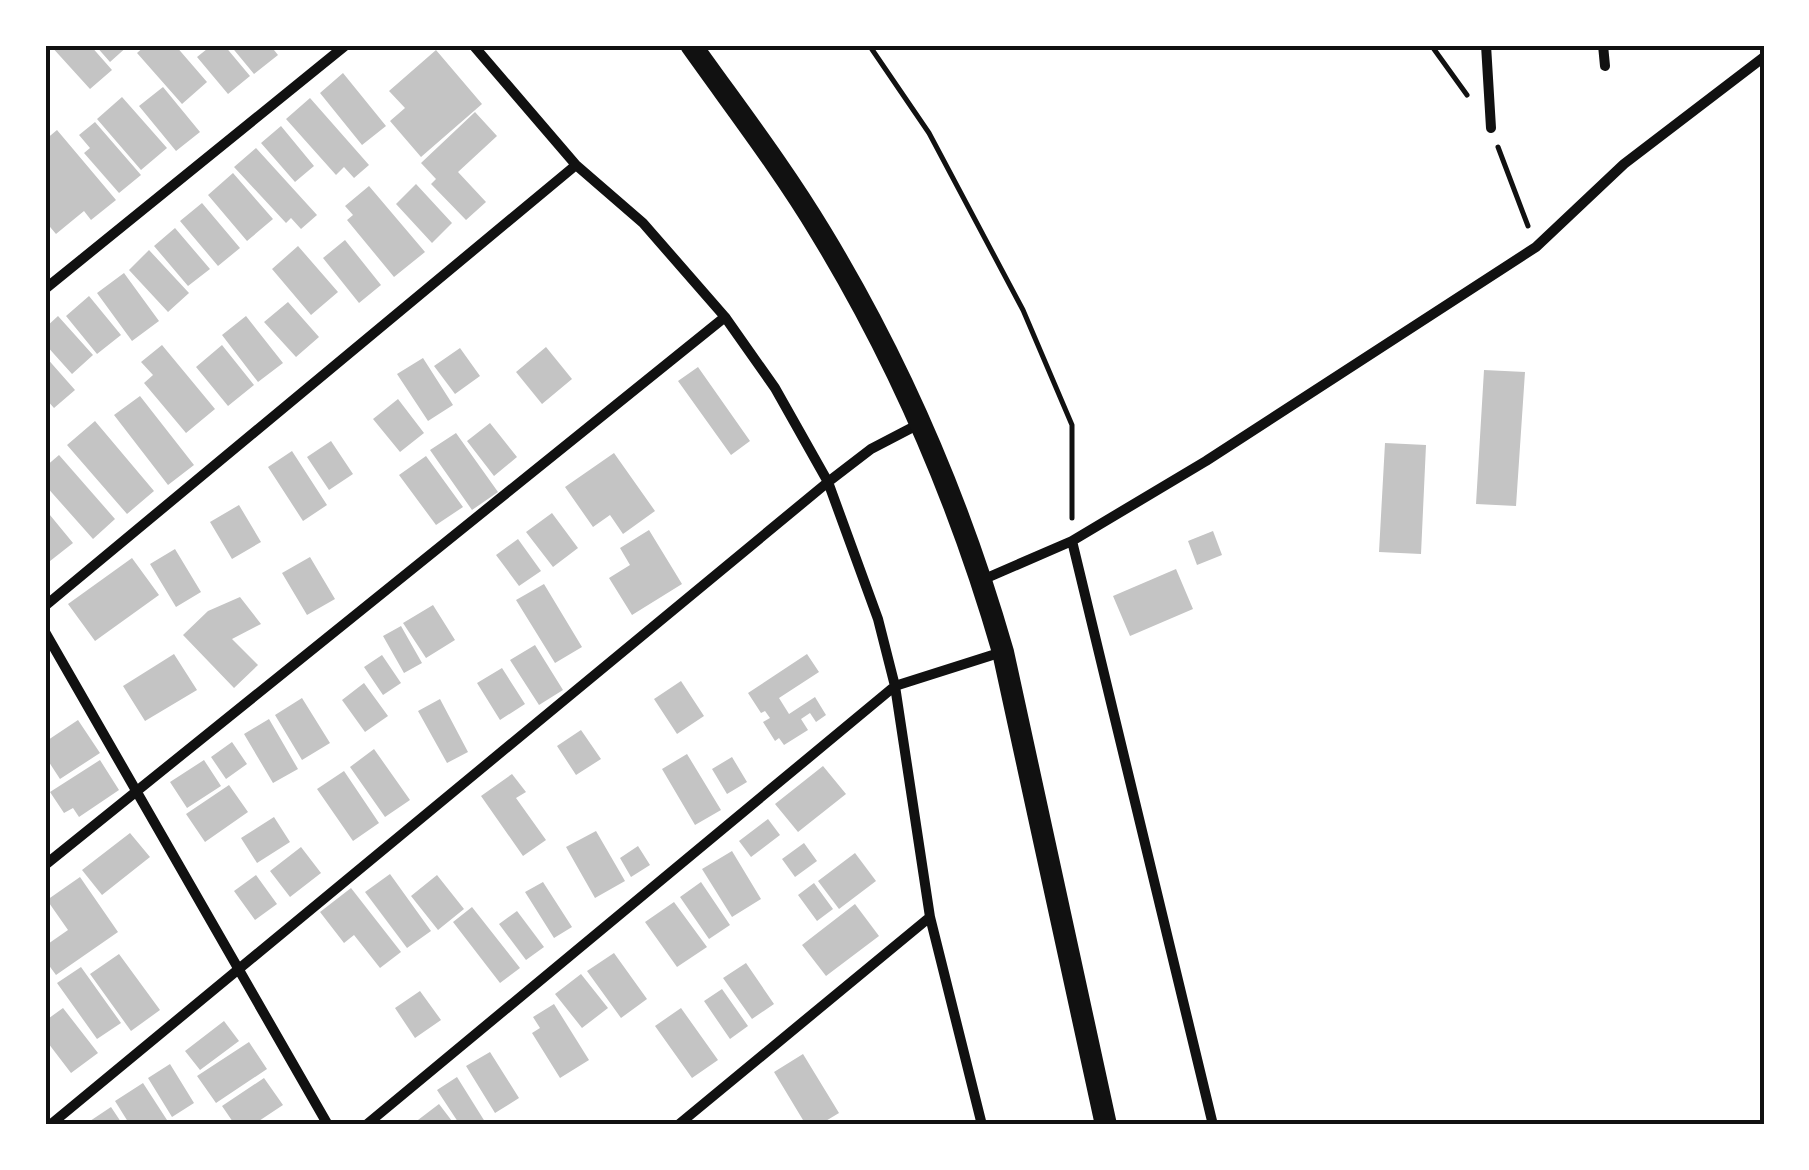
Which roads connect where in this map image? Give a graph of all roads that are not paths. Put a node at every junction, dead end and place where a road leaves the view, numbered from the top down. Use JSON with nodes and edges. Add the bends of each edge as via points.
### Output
{"nodes":[{"id":1,"x":346,"y":45,"type":"edge"},
{"id":2,"x":473,"y":45,"type":"edge"},
{"id":3,"x":691,"y":45,"type":"edge"},
{"id":4,"x":1486,"y":45,"type":"edge"},
{"id":5,"x":1603,"y":45,"type":"edge"},
{"id":6,"x":1764,"y":57,"type":"edge"},
{"id":7,"x":1606,"y":66,"type":"dead end"},
{"id":8,"x":1491,"y":128,"type":"dead end"},
{"id":9,"x":576,"y":164,"type":"junction"},
{"id":10,"x":45,"y":289,"type":"edge"},
{"id":11,"x":725,"y":317,"type":"junction"},
{"id":12,"x":919,"y":424,"type":"junction"},
{"id":13,"x":828,"y":482,"type":"junction"},
{"id":14,"x":1072,"y":542,"type":"junction"},
{"id":15,"x":982,"y":580,"type":"junction"},
{"id":16,"x":45,"y":606,"type":"edge"},
{"id":17,"x":45,"y":632,"type":"edge"},
{"id":18,"x":1003,"y":652,"type":"junction"},
{"id":19,"x":895,"y":686,"type":"junction"},
{"id":20,"x":138,"y":789,"type":"junction"},
{"id":21,"x":45,"y":866,"type":"edge"},
{"id":22,"x":930,"y":916,"type":"junction"},
{"id":23,"x":236,"y":968,"type":"junction"},
{"id":24,"x":50,"y":1125,"type":"edge"},
{"id":25,"x":328,"y":1125,"type":"edge"},
{"id":26,"x":366,"y":1125,"type":"edge"},
{"id":27,"x":678,"y":1125,"type":"edge"},
{"id":28,"x":982,"y":1125,"type":"edge"},
{"id":29,"x":1106,"y":1125,"type":"edge"},
{"id":30,"x":1213,"y":1125,"type":"edge"}],
"edges":[{"from":1,"to":10,"type":"street"},
{"from":2,"to":9,"type":"street"},
{"from":3,"to":12,"type":"highway","via":[[820,230],[884,343]]},
{"from":4,"to":8,"type":"street"},
{"from":5,"to":7,"type":"street"},
{"from":6,"to":14,"type":"street","via":[[1624,164],[1536,247]]},
{"from":9,"to":11,"type":"street","via":[[643,223]]},
{"from":9,"to":16,"type":"street"},
{"from":11,"to":13,"type":"street"},
{"from":11,"to":20,"type":"street"},
{"from":12,"to":13,"type":"street"},
{"from":12,"to":15,"type":"highway"},
{"from":13,"to":19,"type":"street"},
{"from":13,"to":23,"type":"street"},
{"from":14,"to":15,"type":"street"},
{"from":14,"to":30,"type":"street"},
{"from":15,"to":18,"type":"highway"},
{"from":17,"to":20,"type":"street"},
{"from":18,"to":19,"type":"street"},
{"from":18,"to":29,"type":"highway"},
{"from":19,"to":22,"type":"street"},
{"from":19,"to":26,"type":"street"},
{"from":20,"to":21,"type":"street"},
{"from":20,"to":23,"type":"street"},
{"from":22,"to":27,"type":"street"},
{"from":22,"to":28,"type":"street"},
{"from":23,"to":24,"type":"street"},
{"from":23,"to":25,"type":"street"}]}
